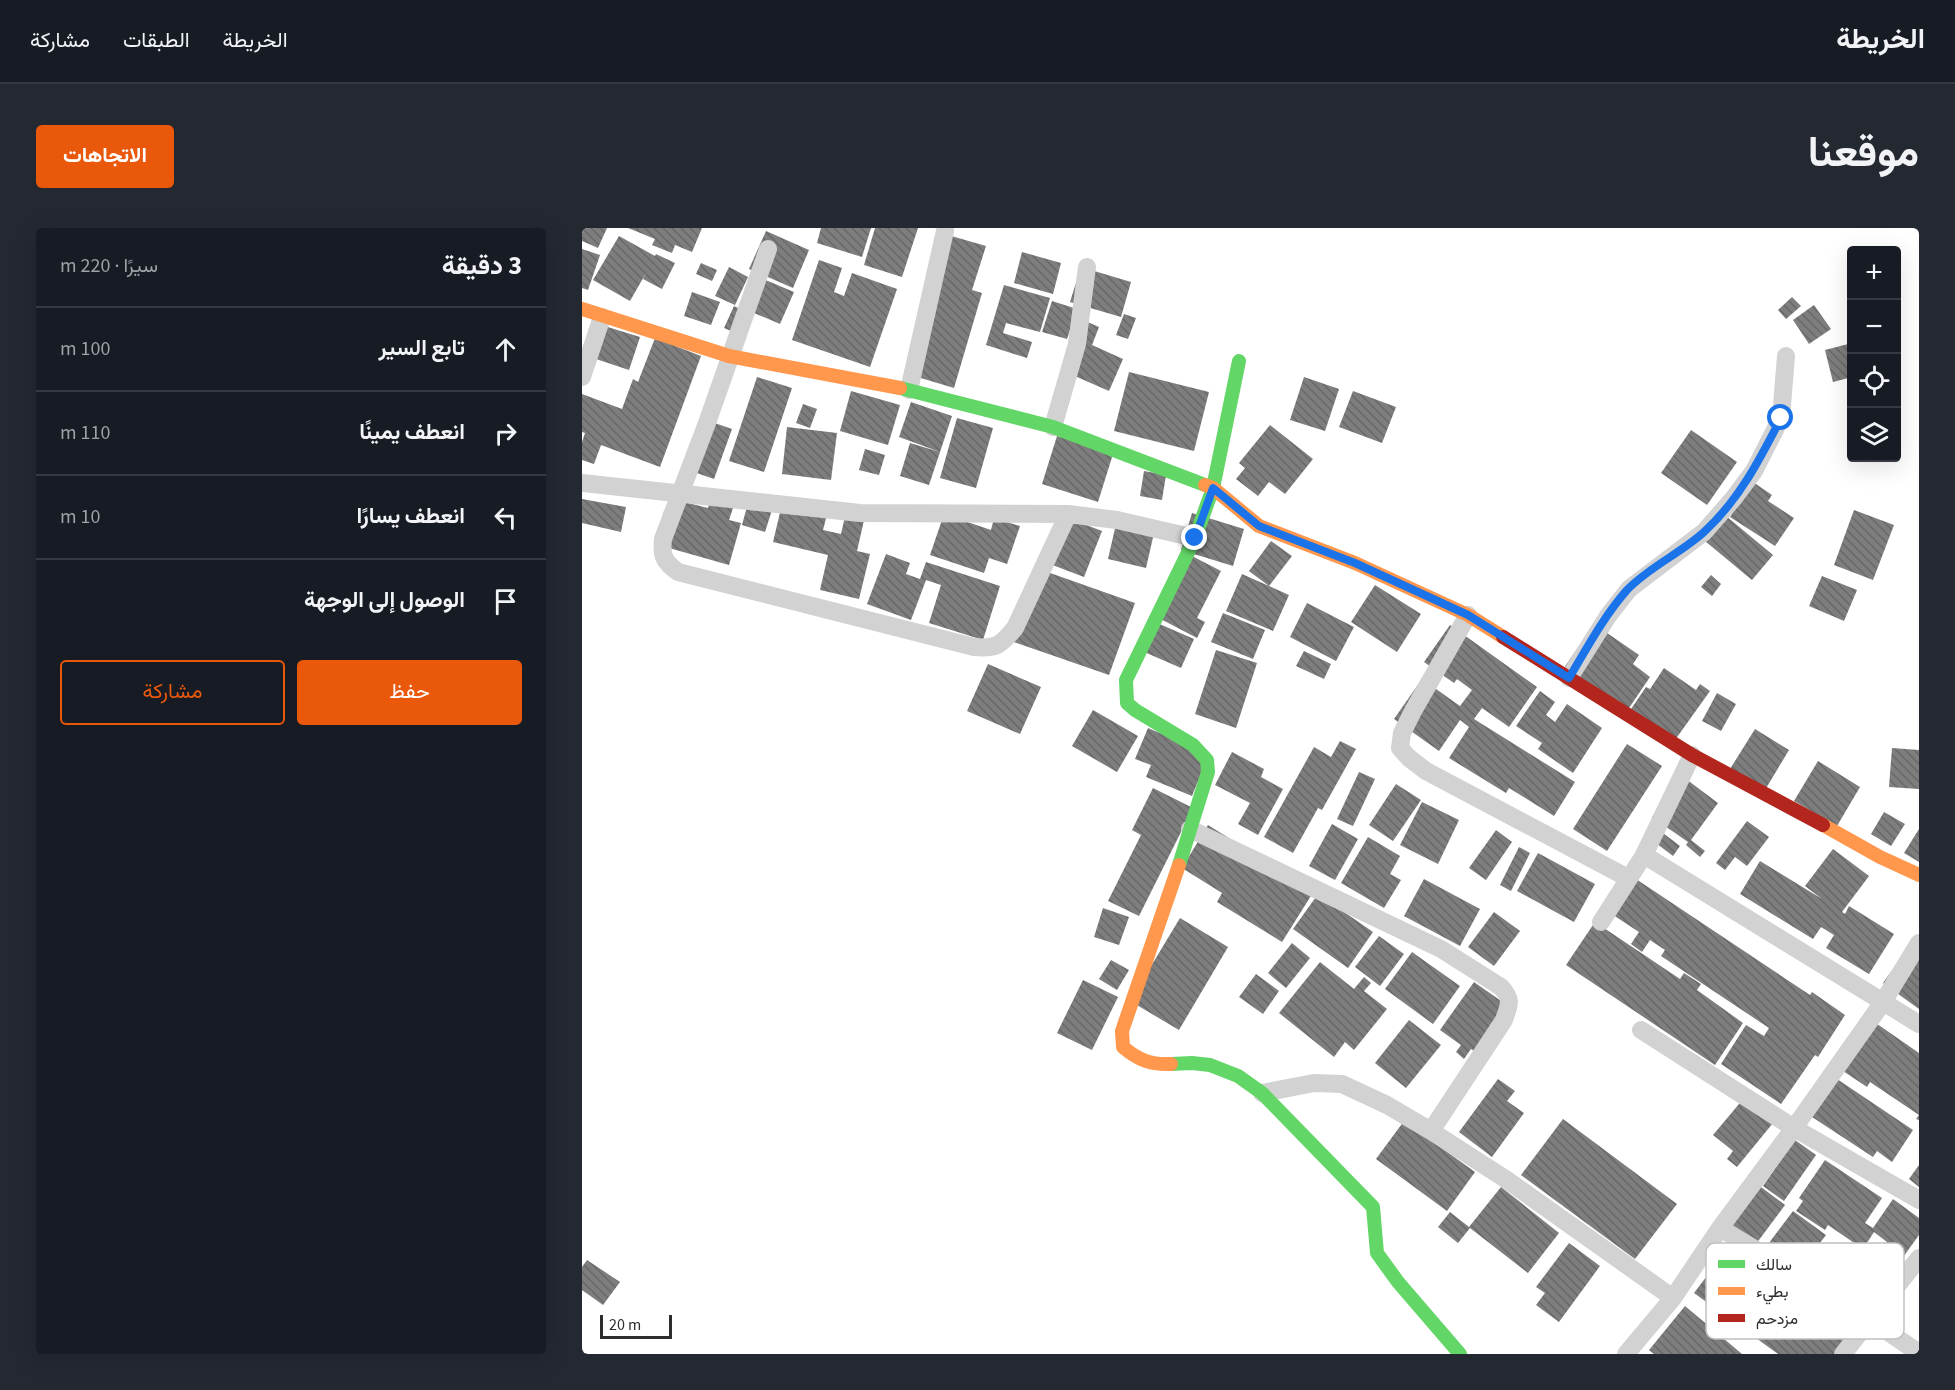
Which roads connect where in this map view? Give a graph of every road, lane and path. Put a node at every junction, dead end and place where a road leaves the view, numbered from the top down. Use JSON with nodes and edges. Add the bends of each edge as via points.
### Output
{"nodes":[{"id":1,"x":945,"y":231,"type":"dead end"},
{"id":2,"x":768,"y":249,"type":"dead end"},
{"id":3,"x":1087,"y":267,"type":"dead end"},
{"id":4,"x":582,"y":309,"type":"edge"},
{"id":5,"x":602,"y":317,"type":"junction"},
{"id":6,"x":729,"y":356,"type":"junction"},
{"id":7,"x":1786,"y":356,"type":"dead end"},
{"id":8,"x":1239,"y":362,"type":"dead end"},
{"id":9,"x":582,"y":377,"type":"edge"},
{"id":10,"x":909,"y":390,"type":"junction"},
{"id":11,"x":1053,"y":427,"type":"junction"},
{"id":12,"x":582,"y":483,"type":"edge"},
{"id":13,"x":1213,"y":488,"type":"junction"},
{"id":14,"x":680,"y":495,"type":"junction"},
{"id":15,"x":1068,"y":514,"type":"junction"},
{"id":16,"x":1195,"y":538,"type":"junction"},
{"id":17,"x":1468,"y":615,"type":"junction"},
{"id":18,"x":1569,"y":678,"type":"junction"},
{"id":19,"x":1692,"y":755,"type":"junction"},
{"id":20,"x":1190,"y":829,"type":"junction"},
{"id":21,"x":1644,"y":855,"type":"junction"},
{"id":22,"x":1919,"y":875,"type":"edge"},
{"id":23,"x":1628,"y":878,"type":"junction"},
{"id":24,"x":1600,"y":922,"type":"dead end"},
{"id":25,"x":1919,"y":943,"type":"edge"},
{"id":26,"x":1882,"y":1002,"type":"junction"},
{"id":27,"x":1919,"y":1024,"type":"edge"},
{"id":28,"x":1641,"y":1030,"type":"dead end"},
{"id":29,"x":1262,"y":1093,"type":"junction"},
{"id":30,"x":1794,"y":1128,"type":"junction"},
{"id":31,"x":1431,"y":1131,"type":"junction"},
{"id":32,"x":1919,"y":1200,"type":"edge"},
{"id":33,"x":1720,"y":1228,"type":"junction"},
{"id":34,"x":1710,"y":1243,"type":"edge"},
{"id":35,"x":1745,"y":1243,"type":"edge"},
{"id":36,"x":1706,"y":1249,"type":"edge"},
{"id":37,"x":1919,"y":1258,"type":"edge"},
{"id":38,"x":1904,"y":1276,"type":"edge"},
{"id":39,"x":1673,"y":1298,"type":"junction"},
{"id":40,"x":1854,"y":1339,"type":"edge"},
{"id":41,"x":1898,"y":1339,"type":"edge"},
{"id":42,"x":1919,"y":1353,"type":"edge"},
{"id":43,"x":1460,"y":1354,"type":"edge"},
{"id":44,"x":1626,"y":1354,"type":"edge"},
{"id":45,"x":1843,"y":1354,"type":"edge"}],
"edges":[{"from":1,"to":10,"type":"street"},
{"from":2,"to":6,"type":"street"},
{"from":3,"to":11,"type":"street","via":[[1077,344]]},
{"from":4,"to":5,"type":"street"},
{"from":5,"to":6,"type":"street"},
{"from":5,"to":9,"type":"street"},
{"from":6,"to":10,"type":"street"},
{"from":6,"to":14,"type":"street"},
{"from":7,"to":18,"type":"street","via":[[1781,418],[1754,471],[1704,532],[1629,589]]},
{"from":8,"to":13,"type":"street"},
{"from":10,"to":11,"type":"street"},
{"from":11,"to":13,"type":"street"},
{"from":12,"to":14,"type":"street"},
{"from":13,"to":16,"type":"street"},
{"from":13,"to":17,"type":"street","via":[[1259,526],[1355,563]]},
{"from":14,"to":15,"type":"street","via":[[860,513]]},
{"from":14,"to":15,"type":"street","via":[[661,553],[666,564],[678,572],[991,648],[1004,642],[1015,628]]},
{"from":15,"to":16,"type":"street","via":[[1118,520]]},
{"from":16,"to":20,"type":"street","via":[[1126,680],[1125,692],[1127,703],[1135,710],[1193,745],[1207,760],[1208,772]]},
{"from":17,"to":18,"type":"street"},
{"from":17,"to":23,"type":"street","via":[[1413,711],[1402,733],[1400,748],[1426,771]]},
{"from":18,"to":19,"type":"street"},
{"from":19,"to":21,"type":"street"},
{"from":19,"to":22,"type":"street"},
{"from":20,"to":29,"type":"street","via":[[1122,1031],[1123,1047],[1137,1059],[1159,1065],[1210,1065],[1238,1076]]},
{"from":20,"to":31,"type":"street","via":[[1441,949],[1508,995],[1510,1003],[1504,1020]]},
{"from":21,"to":23,"type":"street"},
{"from":21,"to":26,"type":"street"},
{"from":23,"to":24,"type":"street"},
{"from":25,"to":26,"type":"street"},
{"from":26,"to":27,"type":"street"},
{"from":26,"to":30,"type":"street"},
{"from":28,"to":30,"type":"street"},
{"from":29,"to":31,"type":"street","via":[[1314,1083],[1342,1084]]},
{"from":29,"to":43,"type":"street","via":[[1373,1207],[1377,1253]]},
{"from":30,"to":32,"type":"street"},
{"from":30,"to":33,"type":"street"},
{"from":31,"to":39,"type":"street"},
{"from":33,"to":34,"type":"street"},
{"from":33,"to":35,"type":"street"},
{"from":36,"to":39,"type":"street"},
{"from":37,"to":38,"type":"street"},
{"from":39,"to":44,"type":"street"},
{"from":40,"to":45,"type":"street"},
{"from":41,"to":42,"type":"street"}]}
